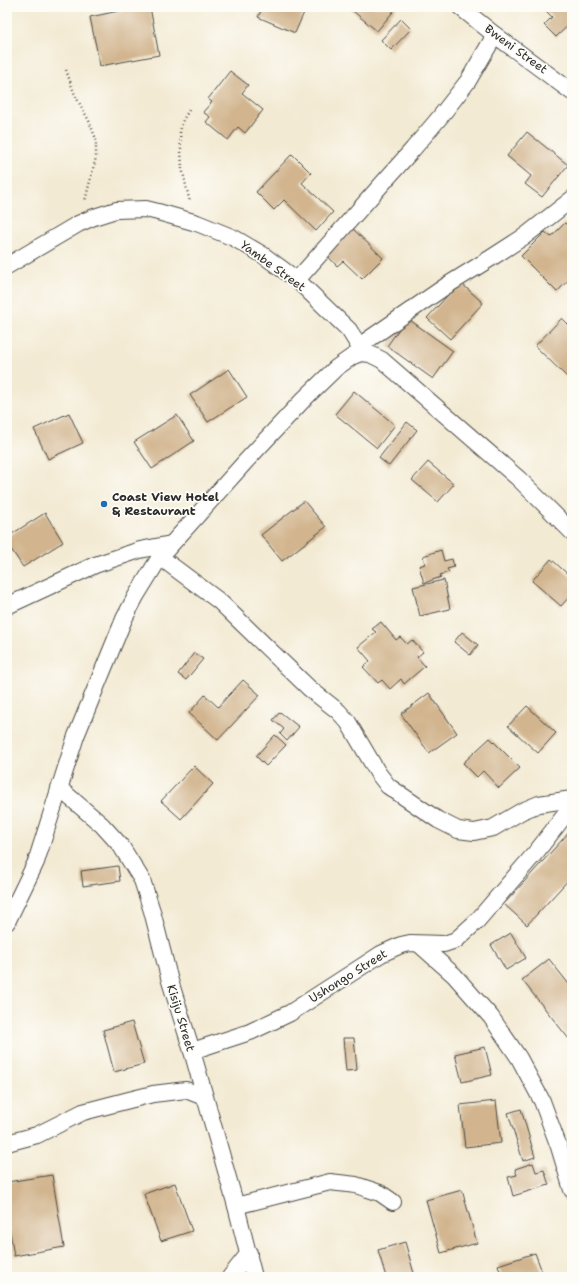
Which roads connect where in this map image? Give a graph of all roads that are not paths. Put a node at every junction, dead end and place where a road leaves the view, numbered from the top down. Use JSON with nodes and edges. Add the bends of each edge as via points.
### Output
{"nodes":[{"id":1,"x":465,"y":9,"type":"edge"},
{"id":2,"x":495,"y":35,"type":"junction"},
{"id":3,"x":572,"y":92,"type":"edge"},
{"id":4,"x":572,"y":199,"type":"edge"},
{"id":5,"x":7,"y":266,"type":"edge"},
{"id":6,"x":297,"y":280,"type":"junction"},
{"id":7,"x":360,"y":350,"type":"junction"},
{"id":8,"x":572,"y":532,"type":"edge"},
{"id":9,"x":171,"y":544,"type":"junction"},
{"id":10,"x":160,"y":557,"type":"junction"},
{"id":11,"x":7,"y":606,"type":"edge"},
{"id":12,"x":59,"y":788,"type":"junction"},
{"id":13,"x":572,"y":799,"type":"edge"},
{"id":14,"x":572,"y":806,"type":"edge"},
{"id":15,"x":7,"y":922,"type":"edge"},
{"id":16,"x":419,"y":944,"type":"junction"},
{"id":17,"x":192,"y":1051,"type":"junction"},
{"id":18,"x":204,"y":1097,"type":"junction"},
{"id":19,"x":7,"y":1142,"type":"edge"},
{"id":20,"x":572,"y":1190,"type":"edge"},
{"id":21,"x":393,"y":1202,"type":"dead end"},
{"id":22,"x":236,"y":1206,"type":"junction"},
{"id":23,"x":249,"y":1253,"type":"junction"},
{"id":24,"x":230,"y":1277,"type":"edge"},
{"id":25,"x":254,"y":1277,"type":"edge"}],
"edges":[{"from":1,"to":2,"type":"street","name":"Bweni Street"},
{"from":2,"to":3,"type":"street","name":"Bweni Street"},
{"from":2,"to":6,"type":"street","via":[[468,81],[440,117]]},
{"from":4,"to":7,"type":"street","via":[[525,236],[446,286]]},
{"from":5,"to":6,"type":"street","name":"Yambe Street","via":[[94,217],[116,210],[146,209],[197,223],[234,238]]},
{"from":6,"to":7,"type":"street","name":"Yambe Street","via":[[349,330]]},
{"from":7,"to":8,"type":"street","via":[[382,360],[519,479]]},
{"from":7,"to":9,"type":"street","via":[[336,368],[303,400]]},
{"from":9,"to":10,"type":"street"},
{"from":9,"to":11,"type":"street","via":[[140,550],[95,565]]},
{"from":10,"to":12,"type":"street","via":[[124,619],[76,736]]},
{"from":10,"to":13,"type":"street","via":[[219,601],[310,689],[338,711],[348,722],[388,786],[438,820],[458,830],[474,832],[492,828],[539,804]]},
{"from":12,"to":15,"type":"street","via":[[36,862]]},
{"from":12,"to":17,"type":"street","name":"Kisiju Street","via":[[102,825],[121,846],[142,880]]},
{"from":14,"to":16,"type":"street","name":"Ushongo Street","via":[[537,851],[464,933],[456,940],[444,944]]},
{"from":16,"to":17,"type":"street","name":"Ushongo Street","via":[[401,945],[381,954],[290,1012],[250,1032]]},
{"from":16,"to":20,"type":"street","via":[[454,975],[491,1018],[519,1058],[542,1100]]},
{"from":17,"to":18,"type":"street","name":"Kisiju Street"},
{"from":18,"to":19,"type":"street","via":[[186,1090],[153,1094],[83,1112],[37,1135]]},
{"from":18,"to":22,"type":"street","name":"Kisiju Street"},
{"from":21,"to":22,"type":"street","via":[[380,1193],[356,1185],[330,1182]]},
{"from":22,"to":23,"type":"street","name":"Kisiju Street"},
{"from":23,"to":24,"type":"street"},
{"from":23,"to":25,"type":"street","name":"Kisiju Street"}]}
